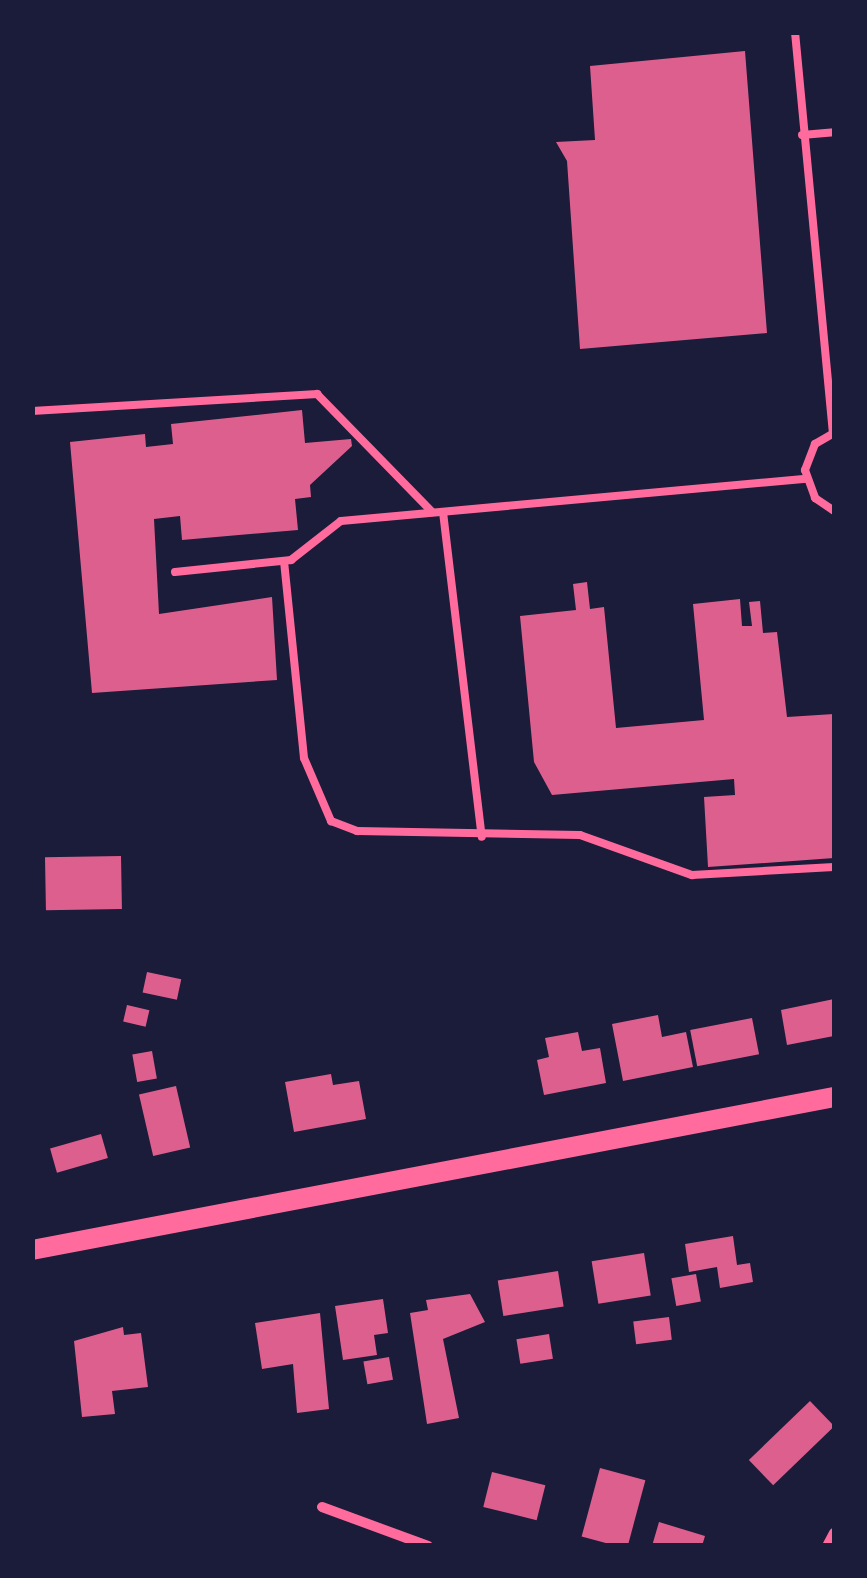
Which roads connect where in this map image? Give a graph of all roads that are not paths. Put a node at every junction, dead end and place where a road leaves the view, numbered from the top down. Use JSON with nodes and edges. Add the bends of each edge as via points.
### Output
{"nodes":[{"id":1,"x":795,"y":32,"type":"edge"},
{"id":2,"x":834,"y":132,"type":"edge"},
{"id":3,"x":802,"y":136,"type":"junction"},
{"id":4,"x":834,"y":332,"type":"edge"},
{"id":5,"x":820,"y":333,"type":"junction"},
{"id":6,"x":32,"y":412,"type":"edge"},
{"id":7,"x":834,"y":433,"type":"edge"},
{"id":8,"x":806,"y":479,"type":"junction"},
{"id":9,"x":834,"y":511,"type":"edge"},
{"id":10,"x":432,"y":512,"type":"junction"},
{"id":11,"x":444,"y":512,"type":"junction"},
{"id":12,"x":284,"y":561,"type":"junction"},
{"id":13,"x":176,"y":572,"type":"dead end"},
{"id":14,"x":482,"y":837,"type":"junction"},
{"id":15,"x":834,"y":866,"type":"edge"},
{"id":16,"x":834,"y":1097,"type":"edge"},
{"id":17,"x":32,"y":1250,"type":"edge"},
{"id":18,"x":322,"y":1507,"type":"dead end"},
{"id":19,"x":834,"y":1534,"type":"edge"},
{"id":20,"x":428,"y":1546,"type":"edge"},
{"id":21,"x":828,"y":1546,"type":"edge"}],
"edges":[{"from":1,"to":3,"type":"lane"},
{"from":2,"to":3,"type":"lane"},
{"from":3,"to":5,"type":"lane"},
{"from":4,"to":5,"type":"lane"},
{"from":5,"to":7,"type":"lane"},
{"from":6,"to":10,"type":"lane","via":[[317,394]]},
{"from":7,"to":8,"type":"lane","via":[[810,453]]},
{"from":8,"to":9,"type":"lane"},
{"from":8,"to":11,"type":"lane"},
{"from":10,"to":11,"type":"lane"},
{"from":10,"to":12,"type":"lane","via":[[330,523]]},
{"from":11,"to":14,"type":"lane"},
{"from":12,"to":13,"type":"lane"},
{"from":12,"to":14,"type":"lane","via":[[304,758],[317,802],[331,821],[357,831]]},
{"from":14,"to":15,"type":"lane","via":[[580,835],[692,875]]},
{"from":16,"to":17,"type":"main road"},
{"from":18,"to":20,"type":"street"},
{"from":19,"to":21,"type":"street"}]}
